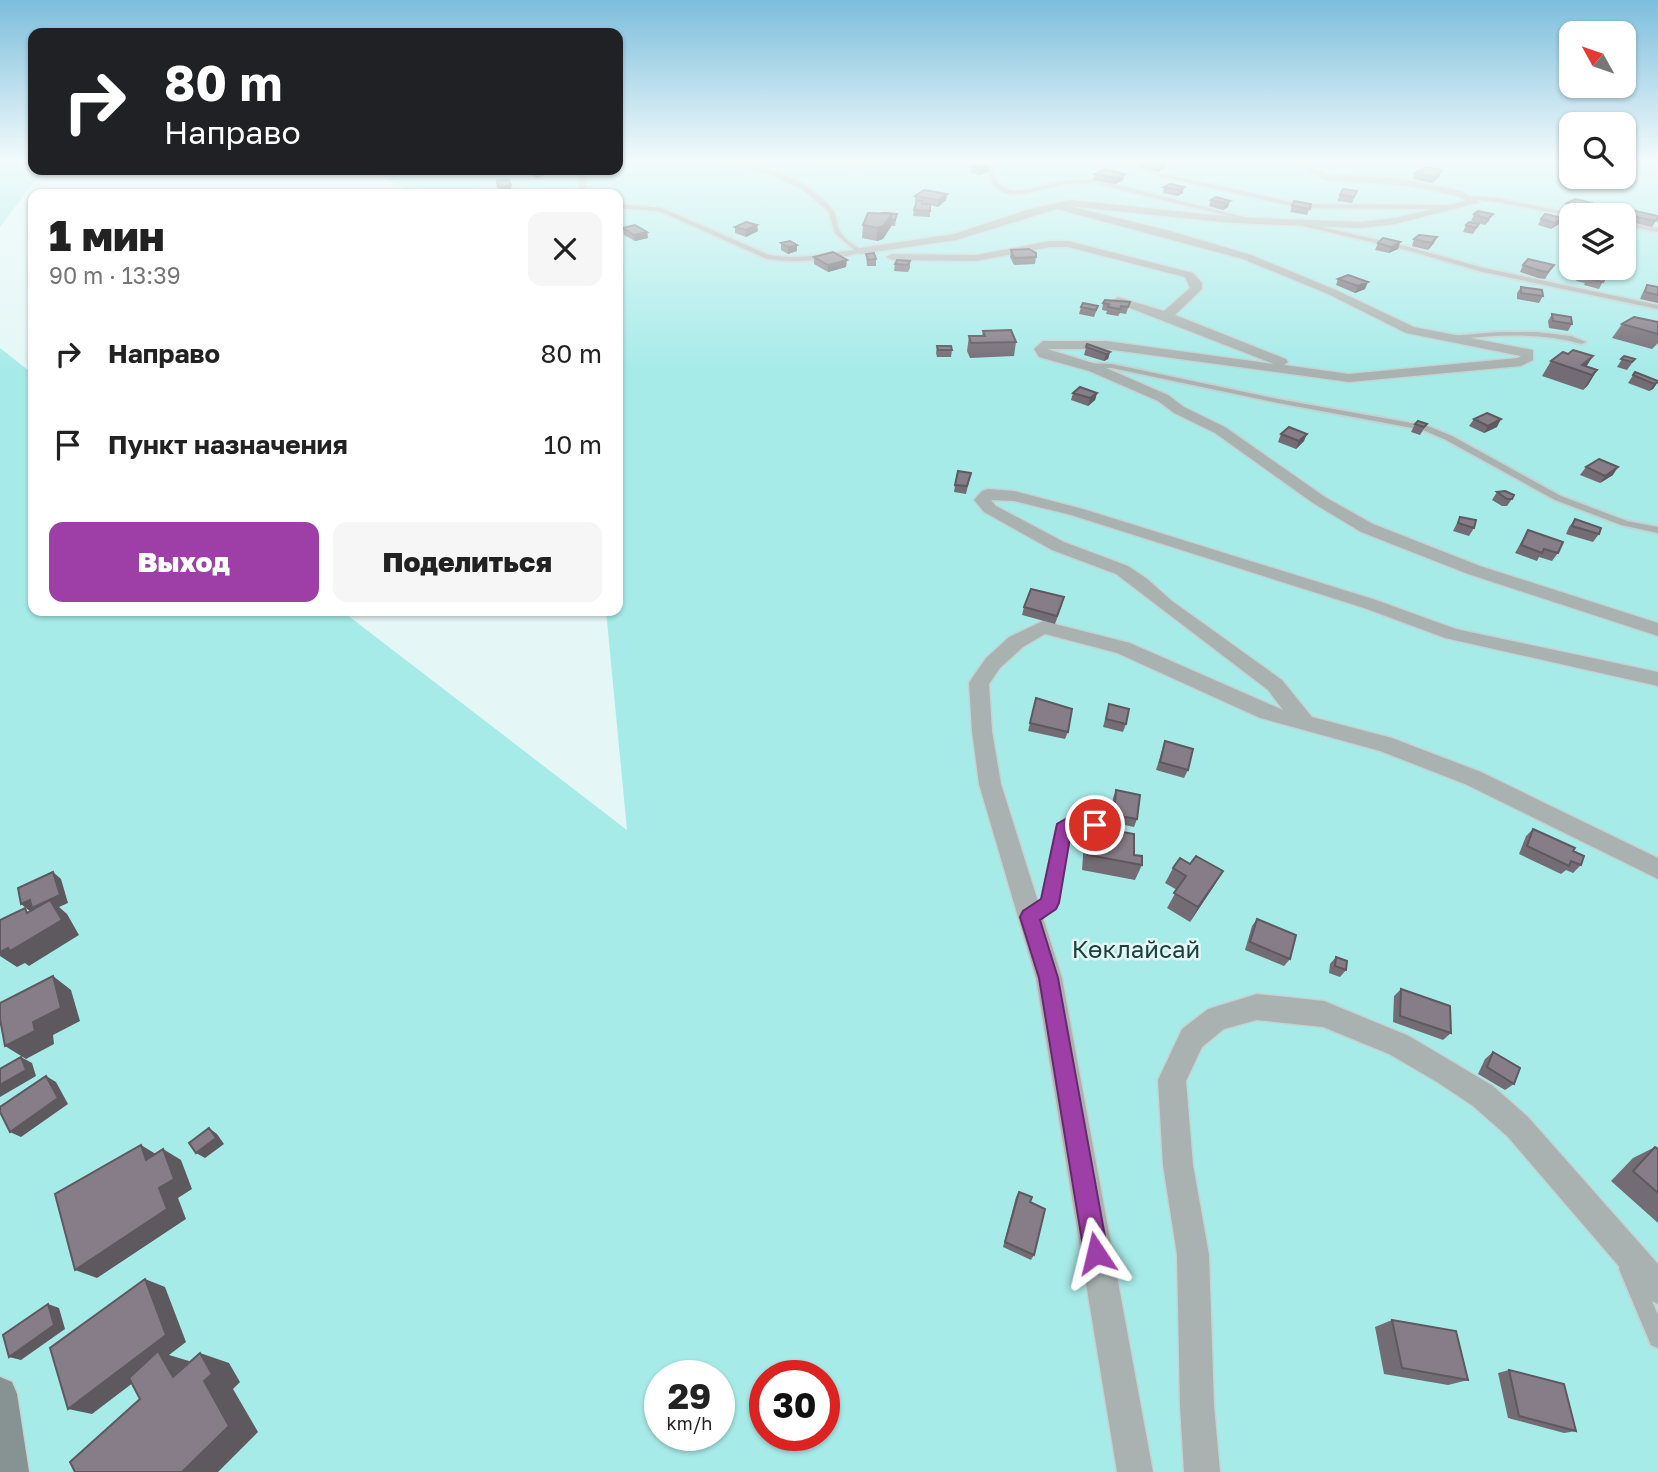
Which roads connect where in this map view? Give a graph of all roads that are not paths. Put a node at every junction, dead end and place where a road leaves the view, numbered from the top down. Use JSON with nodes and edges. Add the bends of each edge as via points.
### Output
{"nodes":[{"id":1,"x":703,"y":229,"type":"edge"},
{"id":2,"x":836,"y":229,"type":"edge"},
{"id":3,"x":981,"y":229,"type":"edge"},
{"id":4,"x":1147,"y":229,"type":"edge"},
{"id":5,"x":1321,"y":229,"type":"edge"},
{"id":6,"x":860,"y":251,"type":"junction"},
{"id":7,"x":1118,"y":301,"type":"edge"},
{"id":8,"x":1658,"y":307,"type":"edge"},
{"id":9,"x":1167,"y":316,"type":"junction"},
{"id":10,"x":1451,"y":338,"type":"junction"},
{"id":11,"x":1582,"y":342,"type":"dead end"},
{"id":12,"x":1081,"y":365,"type":"junction"},
{"id":13,"x":1305,"y":373,"type":"junction"},
{"id":14,"x":1658,"y":530,"type":"edge"},
{"id":15,"x":1658,"y":630,"type":"edge"},
{"id":16,"x":1658,"y":679,"type":"edge"},
{"id":17,"x":1306,"y":724,"type":"junction"},
{"id":18,"x":1114,"y":831,"type":"edge"},
{"id":19,"x":1658,"y":869,"type":"edge"},
{"id":20,"x":1030,"y":917,"type":"junction"},
{"id":21,"x":1615,"y":1240,"type":"junction"},
{"id":22,"x":1658,"y":1288,"type":"edge"},
{"id":23,"x":1658,"y":1338,"type":"edge"},
{"id":24,"x":0,"y":1394,"type":"edge"},
{"id":25,"x":11,"y":1472,"type":"edge"},
{"id":26,"x":1135,"y":1472,"type":"edge"},
{"id":27,"x":1202,"y":1472,"type":"edge"}],
"edges":[{"from":1,"to":6,"type":"lane","via":[[766,257],[797,260]]},
{"from":2,"to":6,"type":"lane"},
{"from":3,"to":6,"type":"street","via":[[956,237]]},
{"from":4,"to":10,"type":"street","via":[[1247,257],[1410,330]]},
{"from":5,"to":8,"type":"lane","via":[[1483,270]]},
{"from":6,"to":9,"type":"street","via":[[893,257],[976,258],[1050,244],[1089,247],[1189,275],[1196,289]]},
{"from":7,"to":9,"type":"street"},
{"from":9,"to":13,"type":"street"},
{"from":10,"to":11,"type":"lane","via":[[1551,336]]},
{"from":10,"to":13,"type":"street","via":[[1509,348],[1528,353],[1528,357],[1521,362],[1372,377]]},
{"from":12,"to":13,"type":"street","via":[[1040,349],[1054,343],[1106,345]]},
{"from":12,"to":14,"type":"lane","via":[[1112,366],[1425,428],[1558,498]]},
{"from":12,"to":15,"type":"street","via":[[1135,384],[1220,430],[1367,528],[1474,570]]},
{"from":16,"to":17,"type":"street","via":[[1452,634],[1077,512],[1014,496],[988,494],[982,500],[1047,540],[1122,570],[1140,582],[1275,685]]},
{"from":17,"to":19,"type":"street","via":[[1385,744],[1473,778]]},
{"from":17,"to":20,"type":"street","via":[[1267,713],[1124,648],[1043,626],[1016,642],[979,683],[978,700],[990,784]]},
{"from":18,"to":20,"type":"lane","via":[[1076,820],[1063,829],[1049,903]]},
{"from":20,"to":26,"type":"street","via":[[1049,978]]},
{"from":21,"to":22,"type":"street"},
{"from":21,"to":23,"type":"lane"},
{"from":21,"to":27,"type":"street","via":[[1518,1127],[1483,1096],[1399,1045],[1324,1014],[1256,1007],[1217,1018],[1192,1038],[1172,1080],[1178,1165],[1193,1255]]},
{"from":24,"to":25,"type":"street"}]}
